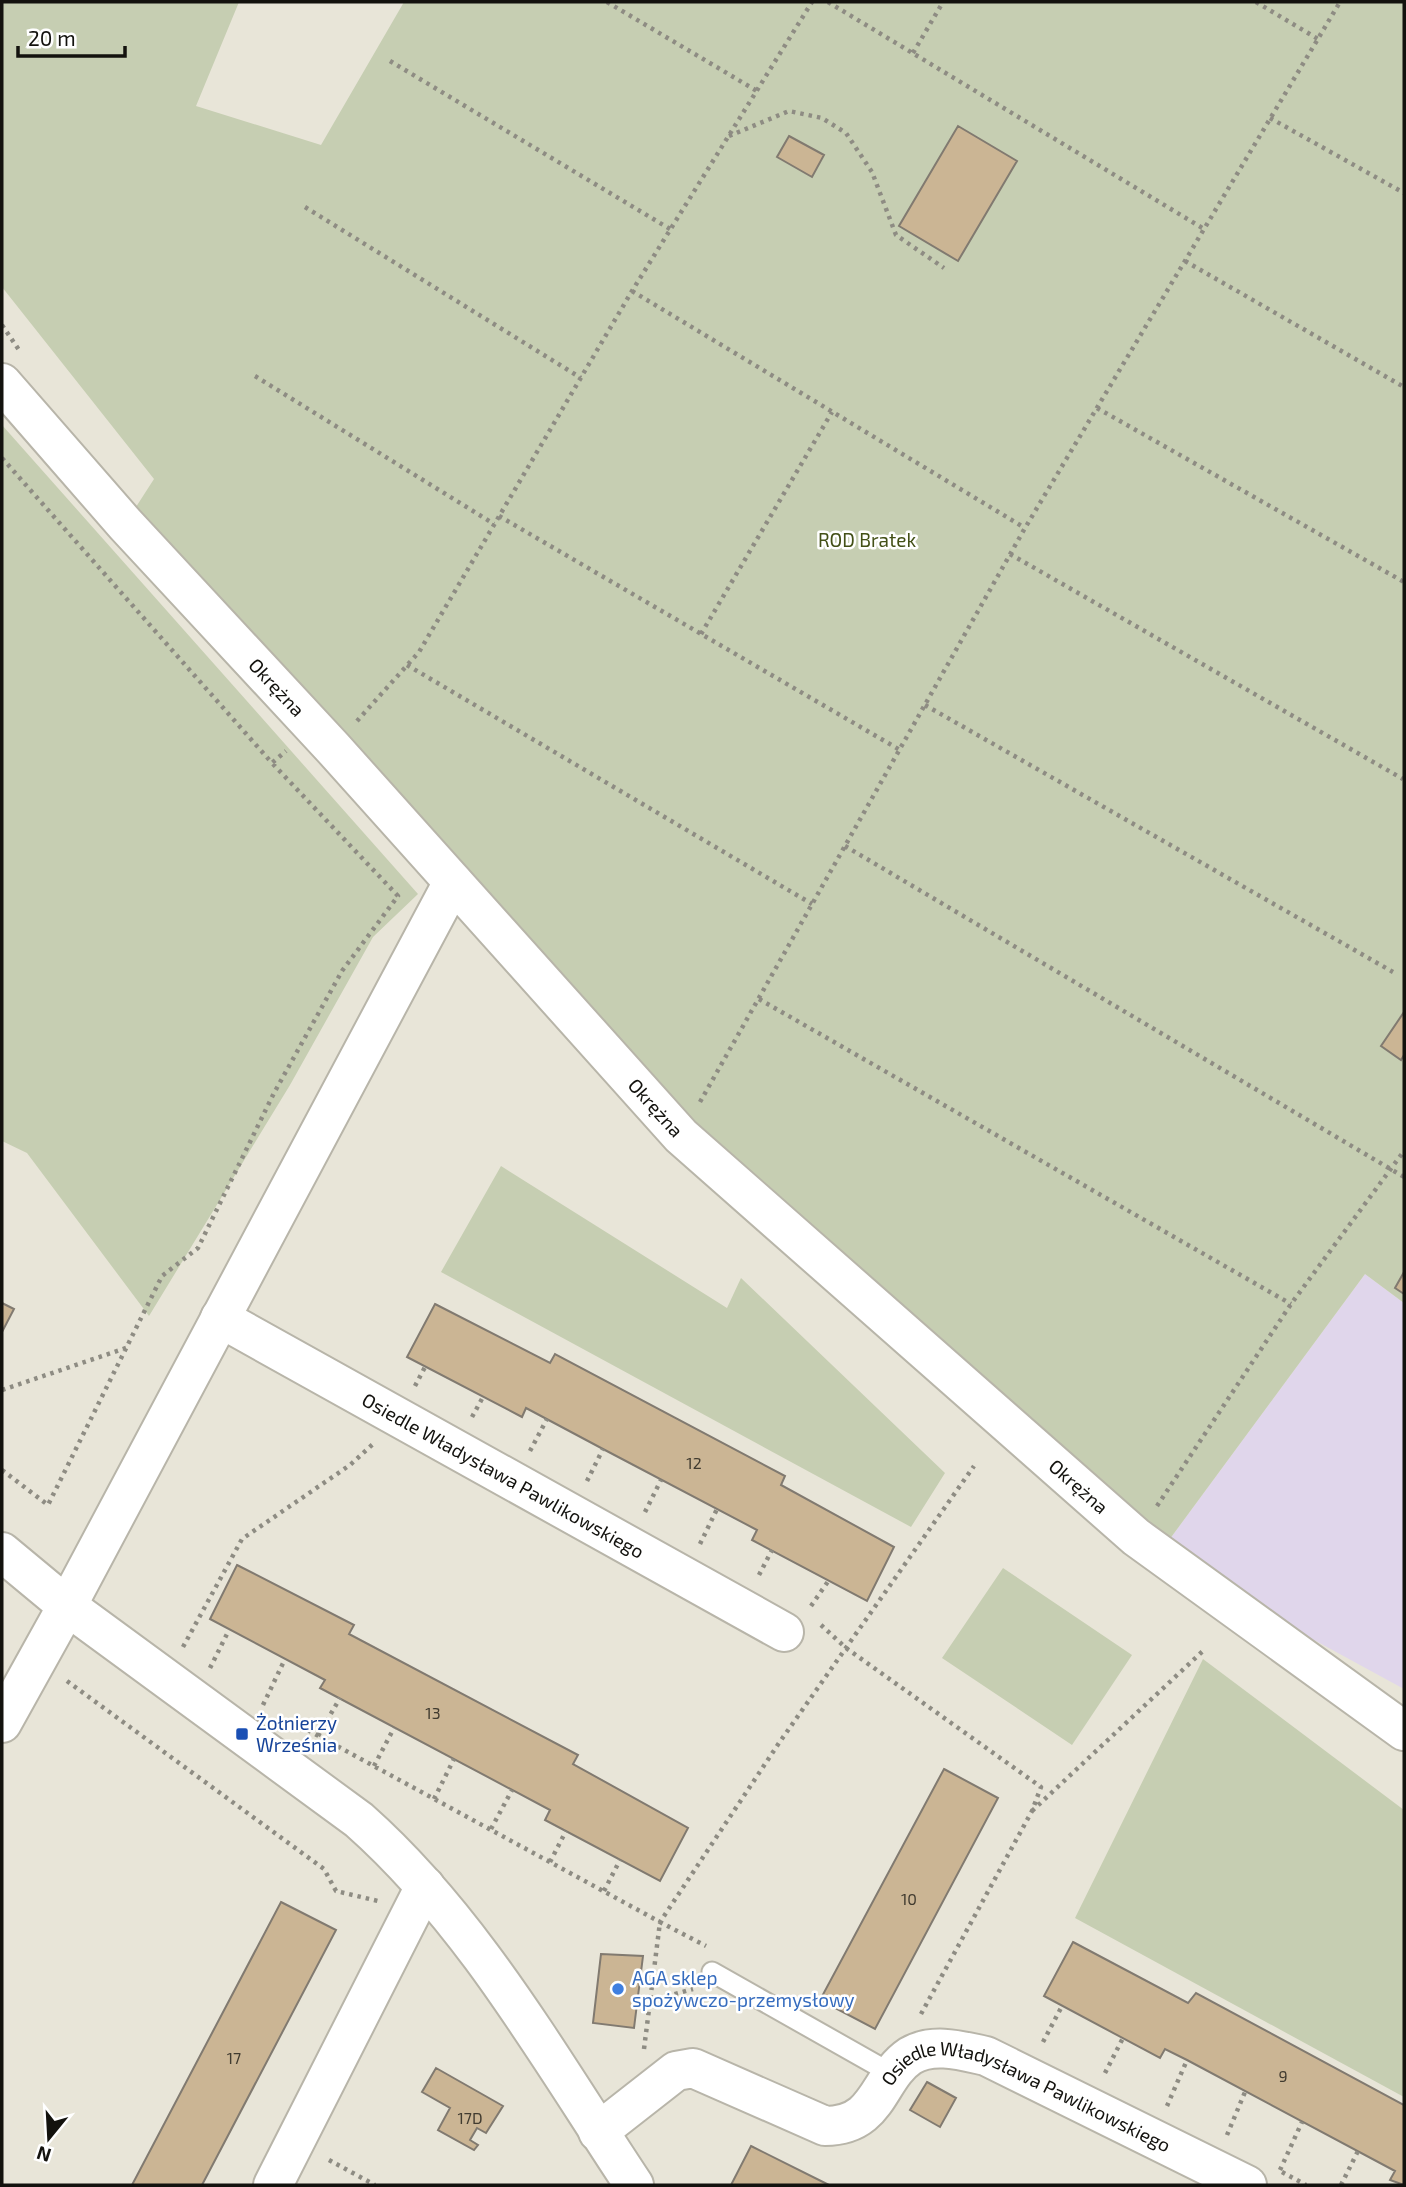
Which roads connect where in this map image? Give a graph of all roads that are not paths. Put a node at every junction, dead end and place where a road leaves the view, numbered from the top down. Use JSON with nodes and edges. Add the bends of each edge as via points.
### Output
{"nodes":[{"id":1,"x":2,"y":383,"type":"edge"},
{"id":2,"x":453,"y":882,"type":"junction"},
{"id":3,"x":220,"y":1318,"type":"junction"},
{"id":4,"x":2,"y":1552,"type":"edge"},
{"id":5,"x":67,"y":1606,"type":"junction"},
{"id":6,"x":795,"y":1622,"type":"road end"},
{"id":7,"x":2,"y":1723,"type":"edge"},
{"id":8,"x":1404,"y":1731,"type":"edge"},
{"id":9,"x":425,"y":1886,"type":"junction"},
{"id":10,"x":712,"y":1972,"type":"road end"},
{"id":11,"x":894,"y":2075,"type":"junction"},
{"id":12,"x":598,"y":2132,"type":"junction"},
{"id":13,"x":1263,"y":2178,"type":"edge"},
{"id":14,"x":273,"y":2185,"type":"edge"},
{"id":15,"x":634,"y":2185,"type":"edge"}],
"edges":[{"from":1,"to":2,"type":"street","name":"Okrężna"},
{"from":2,"to":3,"type":"street"},
{"from":2,"to":8,"type":"street","name":"Okrężna","via":[[681,1136],[1136,1538]]},
{"from":3,"to":5,"type":"street"},
{"from":3,"to":6,"type":"street","name":"Osiedle Władysława Pawlikowskiego","via":[[399,1418]]},
{"from":4,"to":5,"type":"street"},
{"from":5,"to":7,"type":"street"},
{"from":5,"to":9,"type":"street","via":[[359,1820],[397,1853]]},
{"from":9,"to":12,"type":"street","via":[[479,1954]]},
{"from":9,"to":14,"type":"street"},
{"from":10,"to":11,"type":"lane"},
{"from":11,"to":12,"type":"street","name":"Osiedle Władysława Pawlikowskiego","via":[[863,2114],[842,2126],[825,2126],[693,2067],[676,2071]]},
{"from":11,"to":13,"type":"street","name":"Osiedle Władysława Pawlikowskiego","via":[[909,2057],[929,2050],[954,2049],[986,2056]]},
{"from":12,"to":15,"type":"street"}]}
